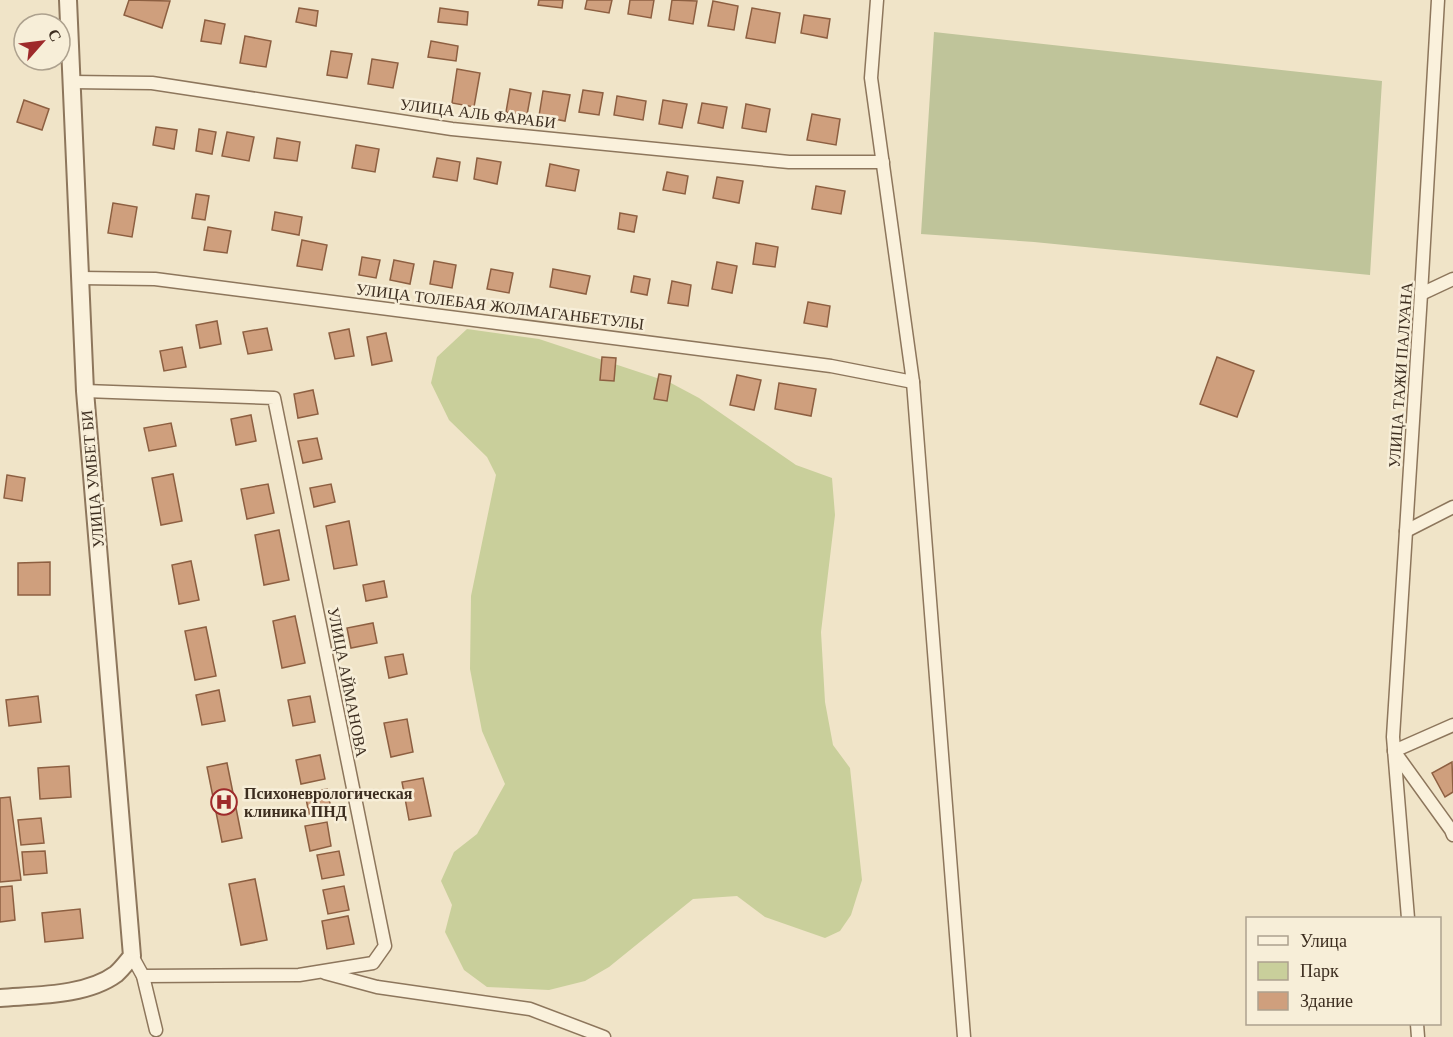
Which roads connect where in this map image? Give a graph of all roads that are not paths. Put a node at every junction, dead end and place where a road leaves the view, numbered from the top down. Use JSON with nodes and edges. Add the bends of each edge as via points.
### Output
{"nodes":[{"id":1,"x":68,"y":0,"type":"edge"},
{"id":2,"x":878,"y":0,"type":"edge"},
{"id":3,"x":1438,"y":0,"type":"edge"},
{"id":4,"x":71,"y":82,"type":"junction"},
{"id":5,"x":883,"y":162,"type":"junction"},
{"id":6,"x":80,"y":279,"type":"junction"},
{"id":7,"x":1453,"y":279,"type":"edge"},
{"id":8,"x":1421,"y":294,"type":"junction"},
{"id":9,"x":913,"y":382,"type":"junction"},
{"id":10,"x":85,"y":391,"type":"junction"},
{"id":11,"x":1453,"y":507,"type":"edge"},
{"id":12,"x":1406,"y":531,"type":"junction"},
{"id":13,"x":1453,"y":725,"type":"edge"},
{"id":14,"x":1394,"y":751,"type":"junction"},
{"id":15,"x":1453,"y":835,"type":"edge"},
{"id":16,"x":1408,"y":917,"type":"edge"},
{"id":17,"x":132,"y":956,"type":"junction"},
{"id":18,"x":321,"y":972,"type":"junction"},
{"id":19,"x":143,"y":976,"type":"junction"},
{"id":20,"x":0,"y":998,"type":"edge"},
{"id":21,"x":156,"y":1029,"type":"dead end"},
{"id":22,"x":604,"y":1037,"type":"edge"},
{"id":23,"x":964,"y":1037,"type":"edge"}],
"edges":[{"from":1,"to":4,"type":"street","name":"УЛИЦА УМБЕТ БИ"},
{"from":2,"to":5,"type":"street","via":[[871,78]]},
{"from":3,"to":8,"type":"street","name":"УЛИЦА ТАЖИ ПАЛУАНА"},
{"from":4,"to":5,"type":"street","name":"УЛИЦА АЛЬ ФАРАБИ","via":[[152,83],[452,129],[789,162]]},
{"from":4,"to":6,"type":"street","name":"УЛИЦА УМБЕТ БИ"},
{"from":5,"to":9,"type":"street"},
{"from":6,"to":9,"type":"street","name":"УЛИЦА ТОЛЕБАЯ ЖОЛМАГАНБЕТУЛЫ","via":[[155,279],[831,366]]},
{"from":6,"to":10,"type":"street","name":"УЛИЦА УМБЕТ БИ"},
{"from":7,"to":8,"type":"street"},
{"from":8,"to":12,"type":"street","name":"УЛИЦА ТАЖИ ПАЛУАНА"},
{"from":9,"to":23,"type":"street"},
{"from":10,"to":17,"type":"street","name":"УЛИЦА УМБЕТ БИ"},
{"from":10,"to":18,"type":"street","name":"УЛИЦА АЙМАНОВА","via":[[274,398],[385,946],[373,963]]},
{"from":11,"to":12,"type":"street"},
{"from":12,"to":14,"type":"street","name":"УЛИЦА ТАЖИ ПАЛУАНА"},
{"from":13,"to":14,"type":"street"},
{"from":14,"to":15,"type":"street"},
{"from":14,"to":16,"type":"street","name":"УЛИЦА ТАЖИ ПАЛУАНА"},
{"from":17,"to":19,"type":"street"},
{"from":17,"to":20,"type":"street","via":[[117,973],[97,984],[64,992]]},
{"from":18,"to":19,"type":"street","name":"УЛИЦА АЙМАНОВА"},
{"from":18,"to":22,"type":"street","via":[[377,987],[530,1009]]},
{"from":19,"to":21,"type":"street"}]}
